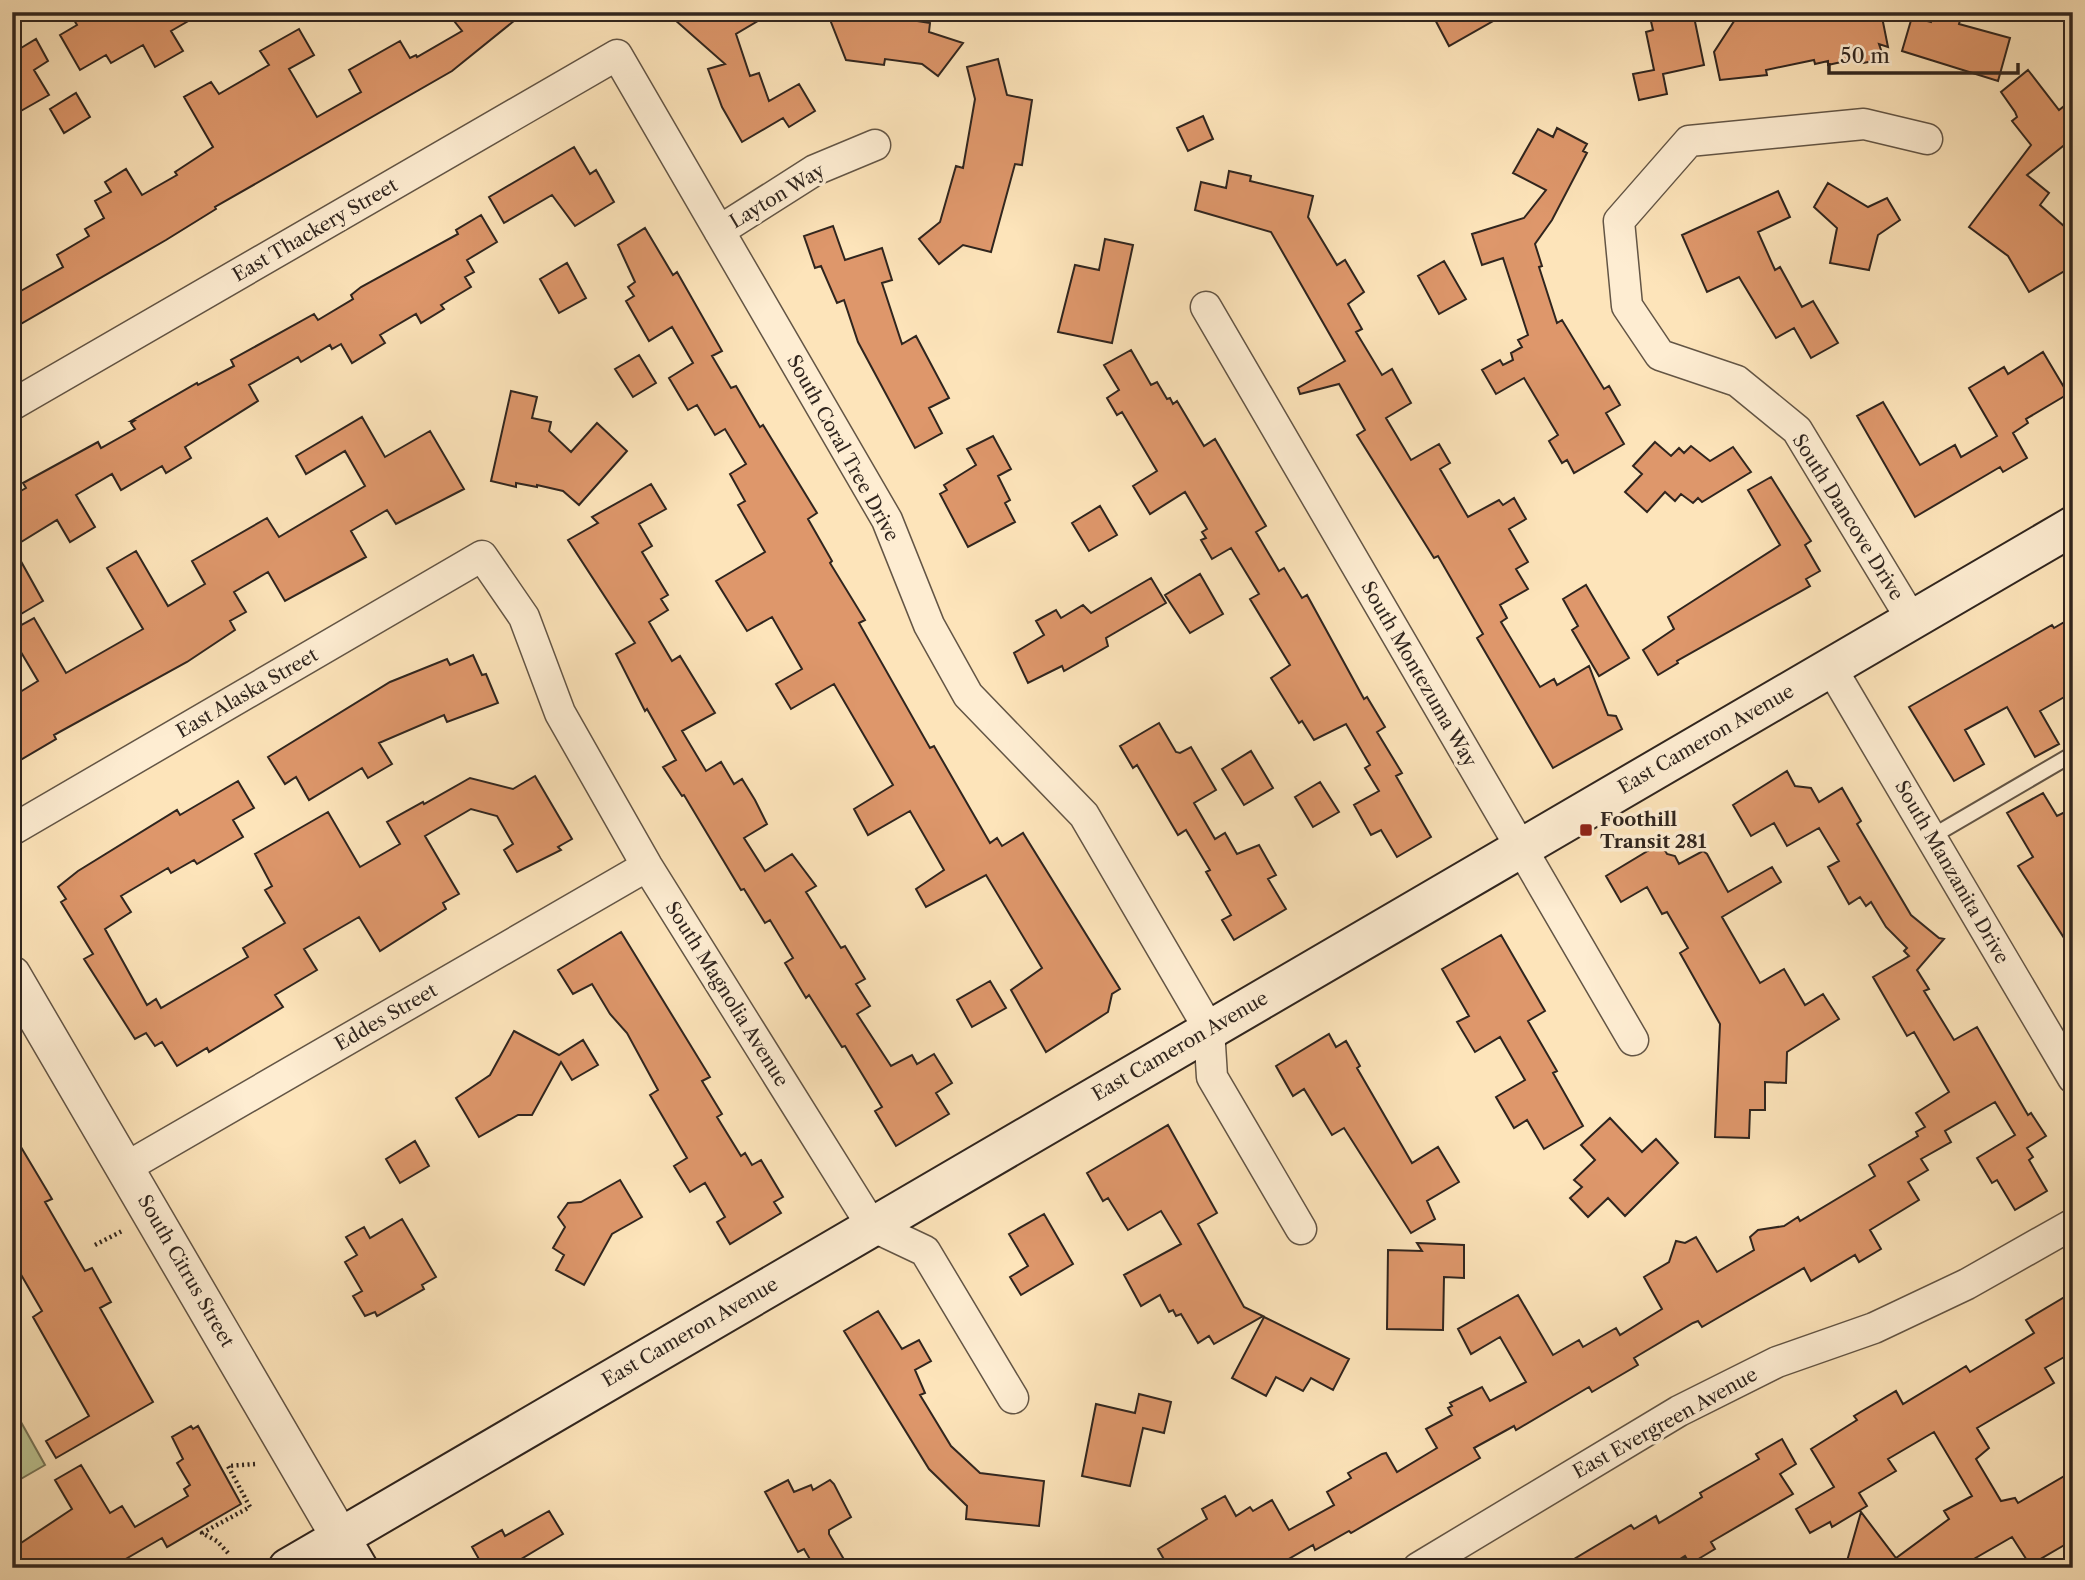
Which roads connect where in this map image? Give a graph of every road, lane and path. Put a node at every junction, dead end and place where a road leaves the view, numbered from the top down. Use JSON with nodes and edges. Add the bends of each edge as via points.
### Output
{"nodes":[{"id":1,"x":617,"y":55,"type":"joint"},
{"id":2,"x":1927,"y":139,"type":"dead end"},
{"id":3,"x":875,"y":145,"type":"dead end"},
{"id":4,"x":719,"y":231,"type":"junction"},
{"id":5,"x":1206,"y":307,"type":"dead end"},
{"id":6,"x":12,"y":405,"type":"edge"},
{"id":7,"x":2073,"y":526,"type":"edge"},
{"id":8,"x":482,"y":556,"type":"joint"},
{"id":9,"x":1912,"y":620,"type":"junction"},
{"id":10,"x":1830,"y":666,"type":"junction"},
{"id":11,"x":2073,"y":754,"type":"edge"},
{"id":12,"x":12,"y":830,"type":"edge"},
{"id":13,"x":1931,"y":837,"type":"junction"},
{"id":14,"x":1520,"y":848,"type":"junction"},
{"id":15,"x":647,"y":866,"type":"junction"},
{"id":16,"x":12,"y":975,"type":"edge"},
{"id":17,"x":1209,"y":1029,"type":"junction"},
{"id":18,"x":1633,"y":1040,"type":"dead end"},
{"id":19,"x":2073,"y":1078,"type":"edge"},
{"id":20,"x":125,"y":1168,"type":"junction"},
{"id":21,"x":2073,"y":1224,"type":"edge"},
{"id":22,"x":872,"y":1226,"type":"junction"},
{"id":23,"x":1301,"y":1229,"type":"dead end"},
{"id":24,"x":124,"y":1230,"type":"dead end"},
{"id":25,"x":95,"y":1245,"type":"dead end"},
{"id":26,"x":1013,"y":1398,"type":"dead end"},
{"id":27,"x":255,"y":1464,"type":"dead end"},
{"id":28,"x":349,"y":1552,"type":"edge"},
{"id":29,"x":228,"y":1553,"type":"dead end"},
{"id":30,"x":288,"y":1568,"type":"edge"},
{"id":31,"x":1418,"y":1568,"type":"edge"}],
"edges":[{"from":1,"to":4,"type":"street","name":"South Coral Tree Drive"},
{"from":1,"to":6,"type":"street","name":"East Thackery Street"},
{"from":2,"to":9,"type":"street","name":"South Dancove Drive","via":[[1864,124],[1689,141],[1619,221],[1626,306],[1660,355],[1737,381],[1797,430]]},
{"from":3,"to":4,"type":"street","name":"Layton Way","via":[[815,170]]},
{"from":4,"to":17,"type":"street","name":"South Coral Tree Drive","via":[[887,520],[929,625],[968,695],[1084,815]]},
{"from":5,"to":14,"type":"street","name":"South Montezuma Way"},
{"from":7,"to":9,"type":"main road","name":"East Cameron Avenue"},
{"from":8,"to":12,"type":"street","name":"East Alaska Street"},
{"from":8,"to":15,"type":"street","name":"South Magnolia Avenue","via":[[524,617],[560,713]]},
{"from":9,"to":10,"type":"main road","name":"East Cameron Avenue"},
{"from":10,"to":13,"type":"street","name":"South Manzanita Drive"},
{"from":10,"to":14,"type":"main road","name":"East Cameron Avenue"},
{"from":11,"to":13,"type":"lane"},
{"from":13,"to":19,"type":"street","name":"South Manzanita Drive"},
{"from":14,"to":17,"type":"main road","name":"East Cameron Avenue"},
{"from":14,"to":18,"type":"street","name":"South Montezuma Way"},
{"from":15,"to":20,"type":"street","name":"Eddes Street"},
{"from":15,"to":22,"type":"street","name":"South Magnolia Avenue"},
{"from":16,"to":20,"type":"street","name":"South Citrus Street"},
{"from":17,"to":22,"type":"main road","name":"East Cameron Avenue"},
{"from":17,"to":23,"type":"street","name":"South Coral Tree Drive","via":[[1212,1077]]},
{"from":20,"to":28,"type":"street","name":"South Citrus Street"},
{"from":21,"to":31,"type":"street","name":"East Evergreen Avenue","via":[[1967,1284],[1874,1328],[1777,1362],[1679,1411]]},
{"from":22,"to":26,"type":"street","via":[[925,1251]]},
{"from":22,"to":28,"type":"main road","name":"East Cameron Avenue"},
{"from":24,"to":25,"type":"path"},
{"from":27,"to":29,"type":"path","via":[[228,1466],[250,1507],[202,1533]]},
{"from":28,"to":30,"type":"main road","name":"East Cameron Avenue"}]}
